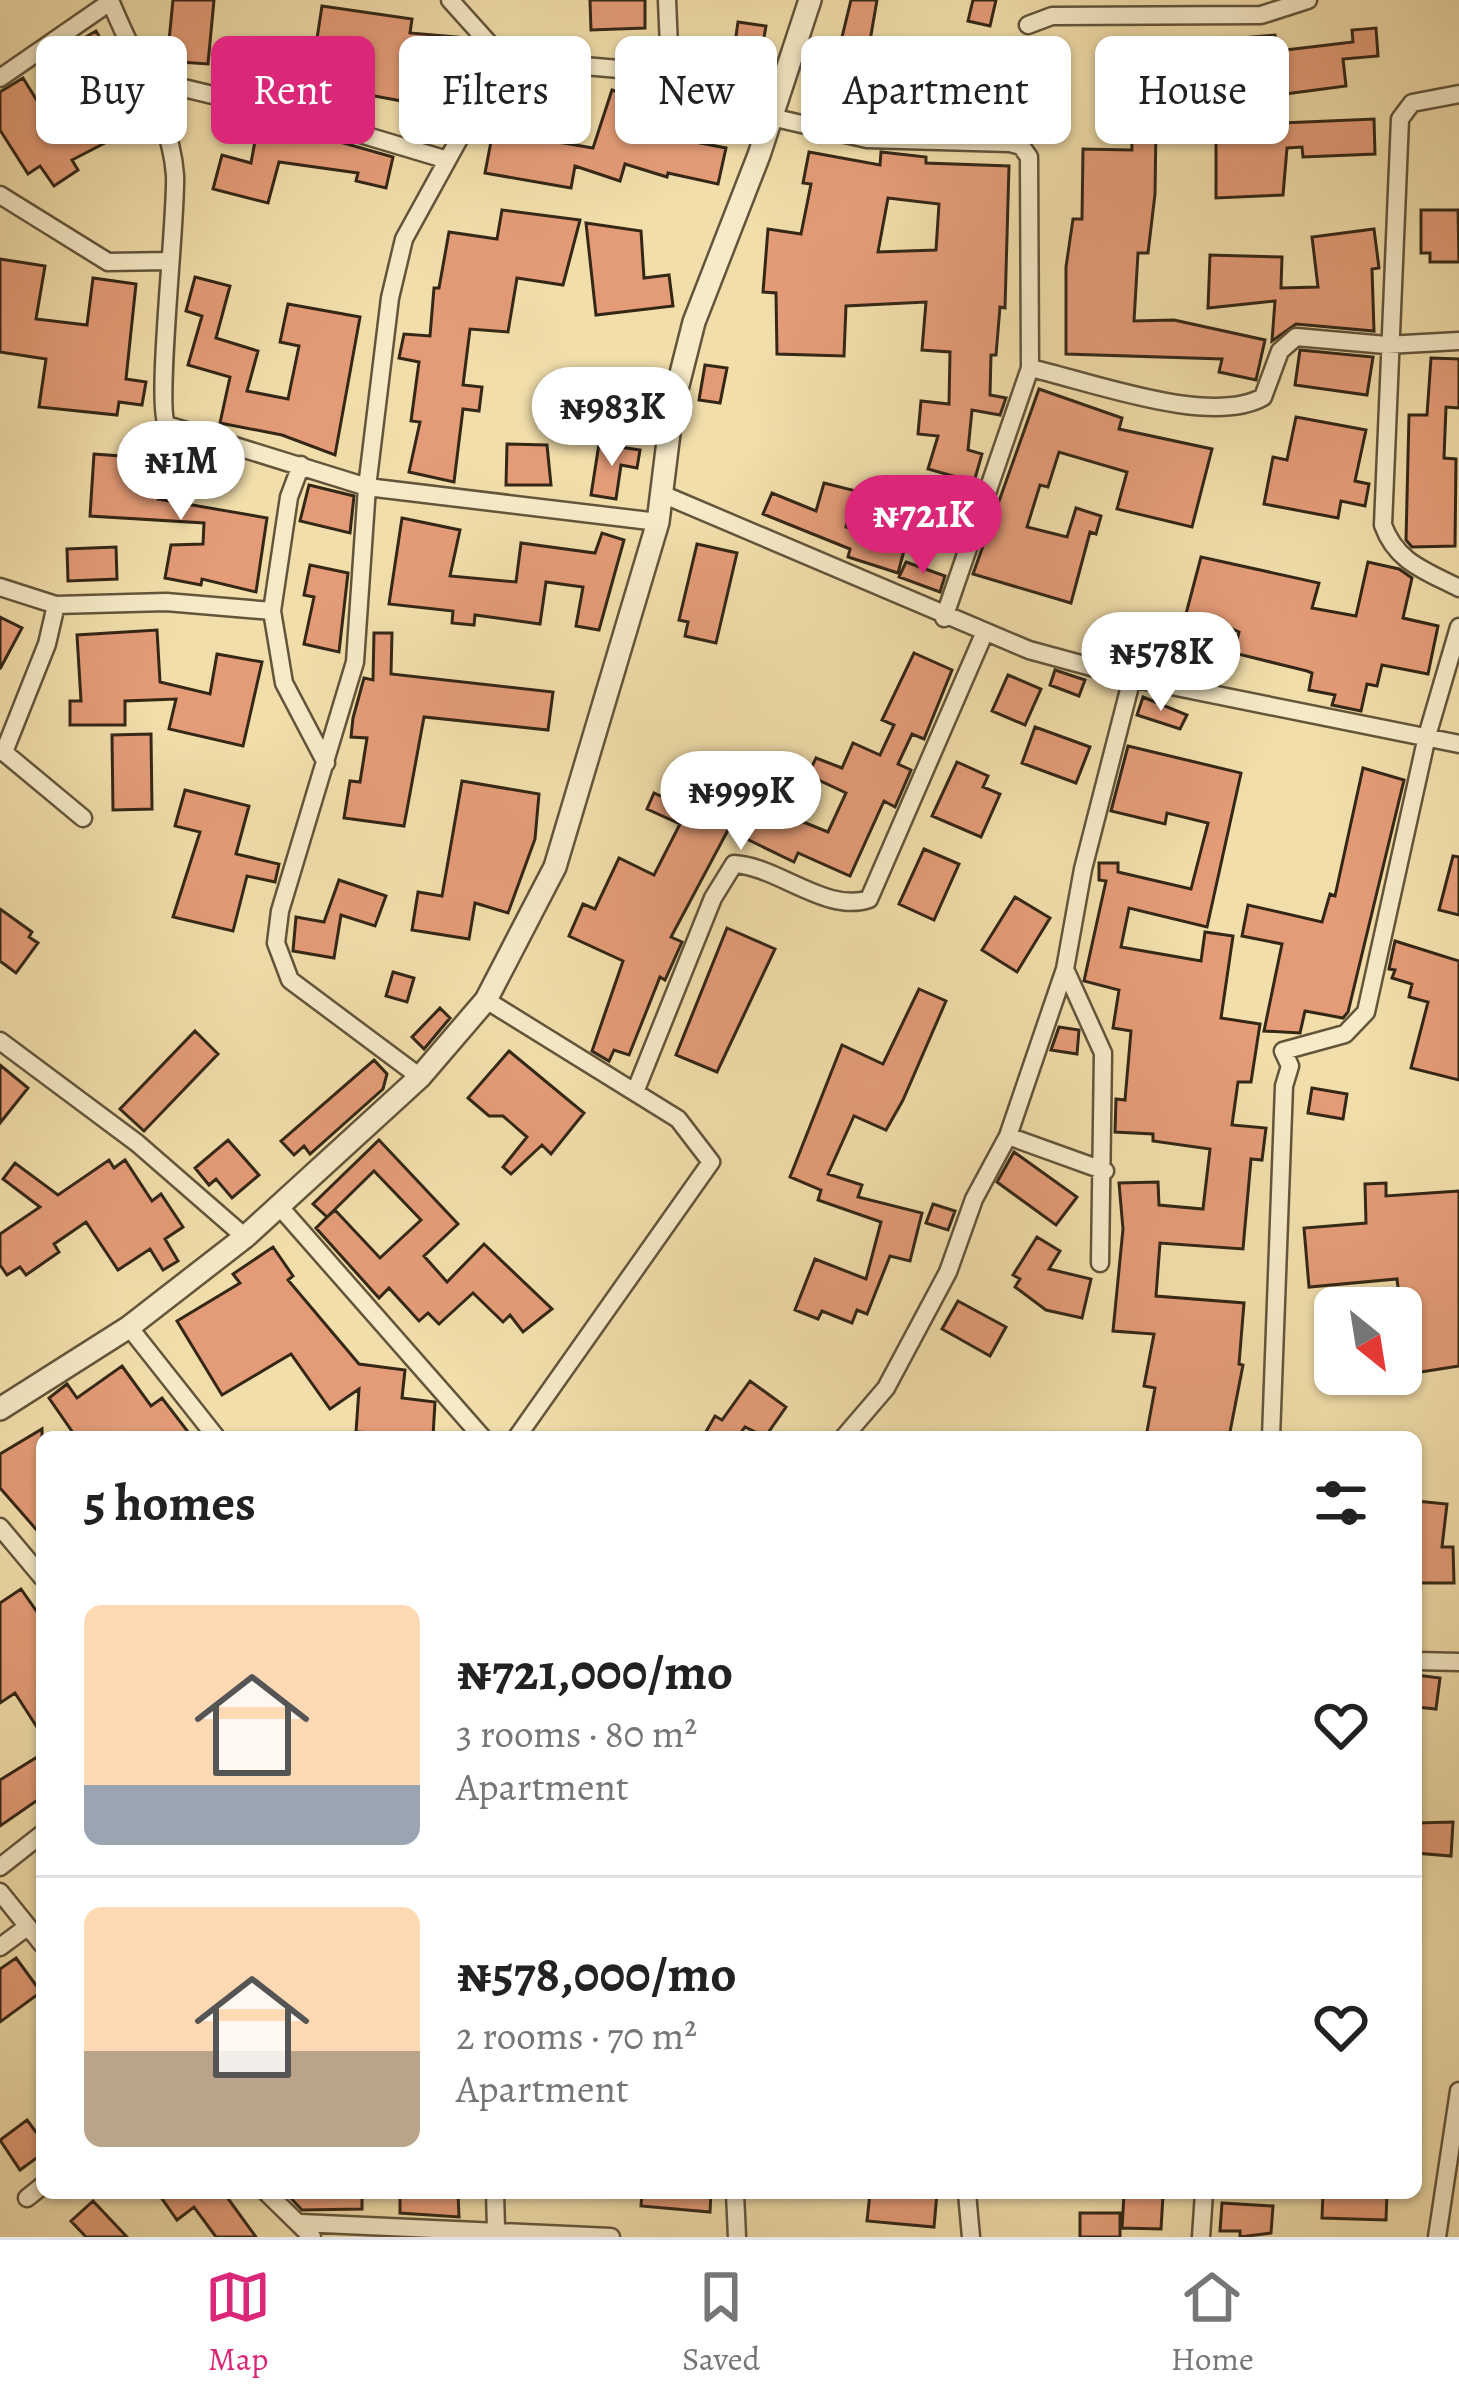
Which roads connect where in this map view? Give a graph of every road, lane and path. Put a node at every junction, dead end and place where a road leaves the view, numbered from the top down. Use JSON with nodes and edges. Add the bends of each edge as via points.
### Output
{"nodes":[{"id":1,"x":450,"y":0,"type":"edge"},
{"id":2,"x":667,"y":0,"type":"edge"},
{"id":3,"x":810,"y":0,"type":"edge"},
{"id":4,"x":1308,"y":0,"type":"edge"},
{"id":5,"x":110,"y":1,"type":"edge"},
{"id":6,"x":1167,"y":8,"type":"edge"},
{"id":7,"x":1028,"y":25,"type":"dead end"},
{"id":8,"x":125,"y":36,"type":"edge"},
{"id":9,"x":482,"y":36,"type":"edge"},
{"id":10,"x":669,"y":36,"type":"edge"},
{"id":11,"x":0,"y":78,"type":"edge"},
{"id":12,"x":777,"y":81,"type":"edge"},
{"id":13,"x":783,"y":82,"type":"junction"},
{"id":14,"x":187,"y":89,"type":"edge"},
{"id":15,"x":1459,"y":94,"type":"edge"},
{"id":16,"x":777,"y":100,"type":"edge"},
{"id":17,"x":777,"y":118,"type":"edge"},
{"id":18,"x":169,"y":144,"type":"edge"},
{"id":19,"x":453,"y":144,"type":"edge"},
{"id":20,"x":761,"y":144,"type":"edge"},
{"id":21,"x":444,"y":159,"type":"junction"},
{"id":22,"x":0,"y":194,"type":"edge"},
{"id":23,"x":169,"y":261,"type":"junction"},
{"id":24,"x":1459,"y":340,"type":"edge"},
{"id":25,"x":1386,"y":345,"type":"junction"},
{"id":26,"x":1030,"y":368,"type":"junction"},
{"id":27,"x":301,"y":465,"type":"junction"},
{"id":28,"x":367,"y":487,"type":"junction"},
{"id":29,"x":662,"y":494,"type":"junction"},
{"id":30,"x":658,"y":522,"type":"junction"},
{"id":31,"x":0,"y":587,"type":"edge"},
{"id":32,"x":1459,"y":588,"type":"edge"},
{"id":33,"x":56,"y":605,"type":"junction"},
{"id":34,"x":272,"y":611,"type":"junction"},
{"id":35,"x":944,"y":617,"type":"junction"},
{"id":36,"x":1459,"y":627,"type":"edge"},
{"id":37,"x":983,"y":634,"type":"junction"},
{"id":38,"x":1132,"y":678,"type":"junction"},
{"id":39,"x":1427,"y":736,"type":"junction"},
{"id":40,"x":1459,"y":744,"type":"edge"},
{"id":41,"x":2,"y":751,"type":"edge"},
{"id":42,"x":326,"y":763,"type":"junction"},
{"id":43,"x":83,"y":818,"type":"dead end"},
{"id":44,"x":1065,"y":969,"type":"junction"},
{"id":45,"x":486,"y":1000,"type":"junction"},
{"id":46,"x":0,"y":1041,"type":"edge"},
{"id":47,"x":420,"y":1077,"type":"junction"},
{"id":48,"x":634,"y":1092,"type":"junction"},
{"id":49,"x":1008,"y":1136,"type":"junction"},
{"id":50,"x":1105,"y":1171,"type":"junction"},
{"id":51,"x":279,"y":1206,"type":"junction"},
{"id":52,"x":244,"y":1237,"type":"junction"},
{"id":53,"x":1100,"y":1263,"type":"dead end"},
{"id":54,"x":129,"y":1327,"type":"junction"},
{"id":55,"x":3,"y":1401,"type":"edge"},
{"id":56,"x":211,"y":1431,"type":"edge"},
{"id":57,"x":477,"y":1431,"type":"edge"},
{"id":58,"x":521,"y":1431,"type":"edge"},
{"id":59,"x":849,"y":1431,"type":"edge"},
{"id":60,"x":1271,"y":1431,"type":"edge"},
{"id":61,"x":0,"y":1527,"type":"edge"},
{"id":62,"x":36,"y":1570,"type":"edge"},
{"id":63,"x":1422,"y":1660,"type":"edge"},
{"id":64,"x":1459,"y":1662,"type":"edge"},
{"id":65,"x":36,"y":1839,"type":"edge"},
{"id":66,"x":0,"y":1867,"type":"edge"},
{"id":67,"x":0,"y":1892,"type":"edge"},
{"id":68,"x":27,"y":1927,"type":"junction"},
{"id":69,"x":36,"y":1937,"type":"edge"},
{"id":70,"x":0,"y":1947,"type":"edge"},
{"id":71,"x":1459,"y":2091,"type":"edge"},
{"id":72,"x":36,"y":2191,"type":"edge"},
{"id":73,"x":27,"y":2198,"type":"dead end"},
{"id":74,"x":273,"y":2199,"type":"edge"},
{"id":75,"x":495,"y":2199,"type":"edge"},
{"id":76,"x":735,"y":2199,"type":"edge"},
{"id":77,"x":968,"y":2199,"type":"edge"},
{"id":78,"x":1204,"y":2199,"type":"edge"},
{"id":79,"x":496,"y":2228,"type":"junction"},
{"id":80,"x":306,"y":2230,"type":"edge"},
{"id":81,"x":611,"y":2237,"type":"edge"},
{"id":82,"x":736,"y":2237,"type":"edge"},
{"id":83,"x":971,"y":2237,"type":"edge"},
{"id":84,"x":1201,"y":2237,"type":"edge"},
{"id":85,"x":1437,"y":2237,"type":"edge"}],
"edges":[{"from":1,"to":9,"type":"street"},
{"from":2,"to":10,"type":"street"},
{"from":3,"to":13,"type":"street"},
{"from":4,"to":6,"type":"street","via":[[1261,15]]},
{"from":5,"to":8,"type":"street"},
{"from":5,"to":11,"type":"street"},
{"from":6,"to":7,"type":"street","via":[[1052,16]]},
{"from":12,"to":13,"type":"street"},
{"from":13,"to":16,"type":"street"},
{"from":14,"to":21,"type":"street"},
{"from":15,"to":25,"type":"street","via":[[1412,103],[1400,119]]},
{"from":17,"to":26,"type":"street","via":[[867,139],[1022,146],[1029,157]]},
{"from":18,"to":23,"type":"street","via":[[175,175]]},
{"from":19,"to":21,"type":"street"},
{"from":20,"to":29,"type":"street","via":[[694,322]]},
{"from":21,"to":28,"type":"street","via":[[404,238],[389,298]]},
{"from":22,"to":23,"type":"street","via":[[108,262]]},
{"from":23,"to":27,"type":"street","via":[[163,421]]},
{"from":24,"to":25,"type":"street"},
{"from":25,"to":26,"type":"street","via":[[1296,338],[1280,350],[1263,397],[1245,407],[1201,408]]},
{"from":25,"to":32,"type":"street","via":[[1383,525],[1406,561]]},
{"from":26,"to":35,"type":"street"},
{"from":27,"to":28,"type":"street"},
{"from":27,"to":34,"type":"street"},
{"from":28,"to":30,"type":"street"},
{"from":28,"to":42,"type":"street","via":[[356,662]]},
{"from":29,"to":30,"type":"street"},
{"from":29,"to":35,"type":"street"},
{"from":30,"to":45,"type":"street","via":[[555,867]]},
{"from":31,"to":33,"type":"street"},
{"from":33,"to":34,"type":"street","via":[[166,602]]},
{"from":33,"to":41,"type":"street"},
{"from":34,"to":42,"type":"street","via":[[284,683]]},
{"from":35,"to":37,"type":"street"},
{"from":36,"to":39,"type":"street"},
{"from":37,"to":38,"type":"street"},
{"from":37,"to":48,"type":"street","via":[[868,899],[837,900],[734,864]]},
{"from":38,"to":39,"type":"street"},
{"from":38,"to":44,"type":"street"},
{"from":39,"to":40,"type":"street"},
{"from":39,"to":60,"type":"street","via":[[1366,1012],[1345,1034],[1283,1052],[1290,1066]]},
{"from":41,"to":43,"type":"street"},
{"from":42,"to":47,"type":"street","via":[[280,911],[279,960],[290,980]]},
{"from":44,"to":49,"type":"street"},
{"from":44,"to":50,"type":"street","via":[[1102,1053]]},
{"from":45,"to":47,"type":"street"},
{"from":45,"to":48,"type":"street"},
{"from":46,"to":52,"type":"street","via":[[137,1143]]},
{"from":47,"to":51,"type":"street"},
{"from":48,"to":58,"type":"street","via":[[693,1132],[711,1162]]},
{"from":49,"to":50,"type":"street"},
{"from":49,"to":59,"type":"street","via":[[886,1388]]},
{"from":50,"to":53,"type":"street"},
{"from":51,"to":52,"type":"street"},
{"from":51,"to":57,"type":"street"},
{"from":52,"to":54,"type":"street"},
{"from":54,"to":55,"type":"street"},
{"from":54,"to":56,"type":"street"},
{"from":61,"to":62,"type":"street"},
{"from":63,"to":64,"type":"street"},
{"from":65,"to":66,"type":"street"},
{"from":67,"to":68,"type":"street"},
{"from":68,"to":69,"type":"street"},
{"from":68,"to":70,"type":"street"},
{"from":71,"to":85,"type":"street"},
{"from":72,"to":73,"type":"street"},
{"from":74,"to":80,"type":"street"},
{"from":75,"to":79,"type":"street"},
{"from":76,"to":82,"type":"street"},
{"from":77,"to":83,"type":"street"},
{"from":78,"to":84,"type":"street"},
{"from":79,"to":80,"type":"street"},
{"from":79,"to":81,"type":"street"}]}
